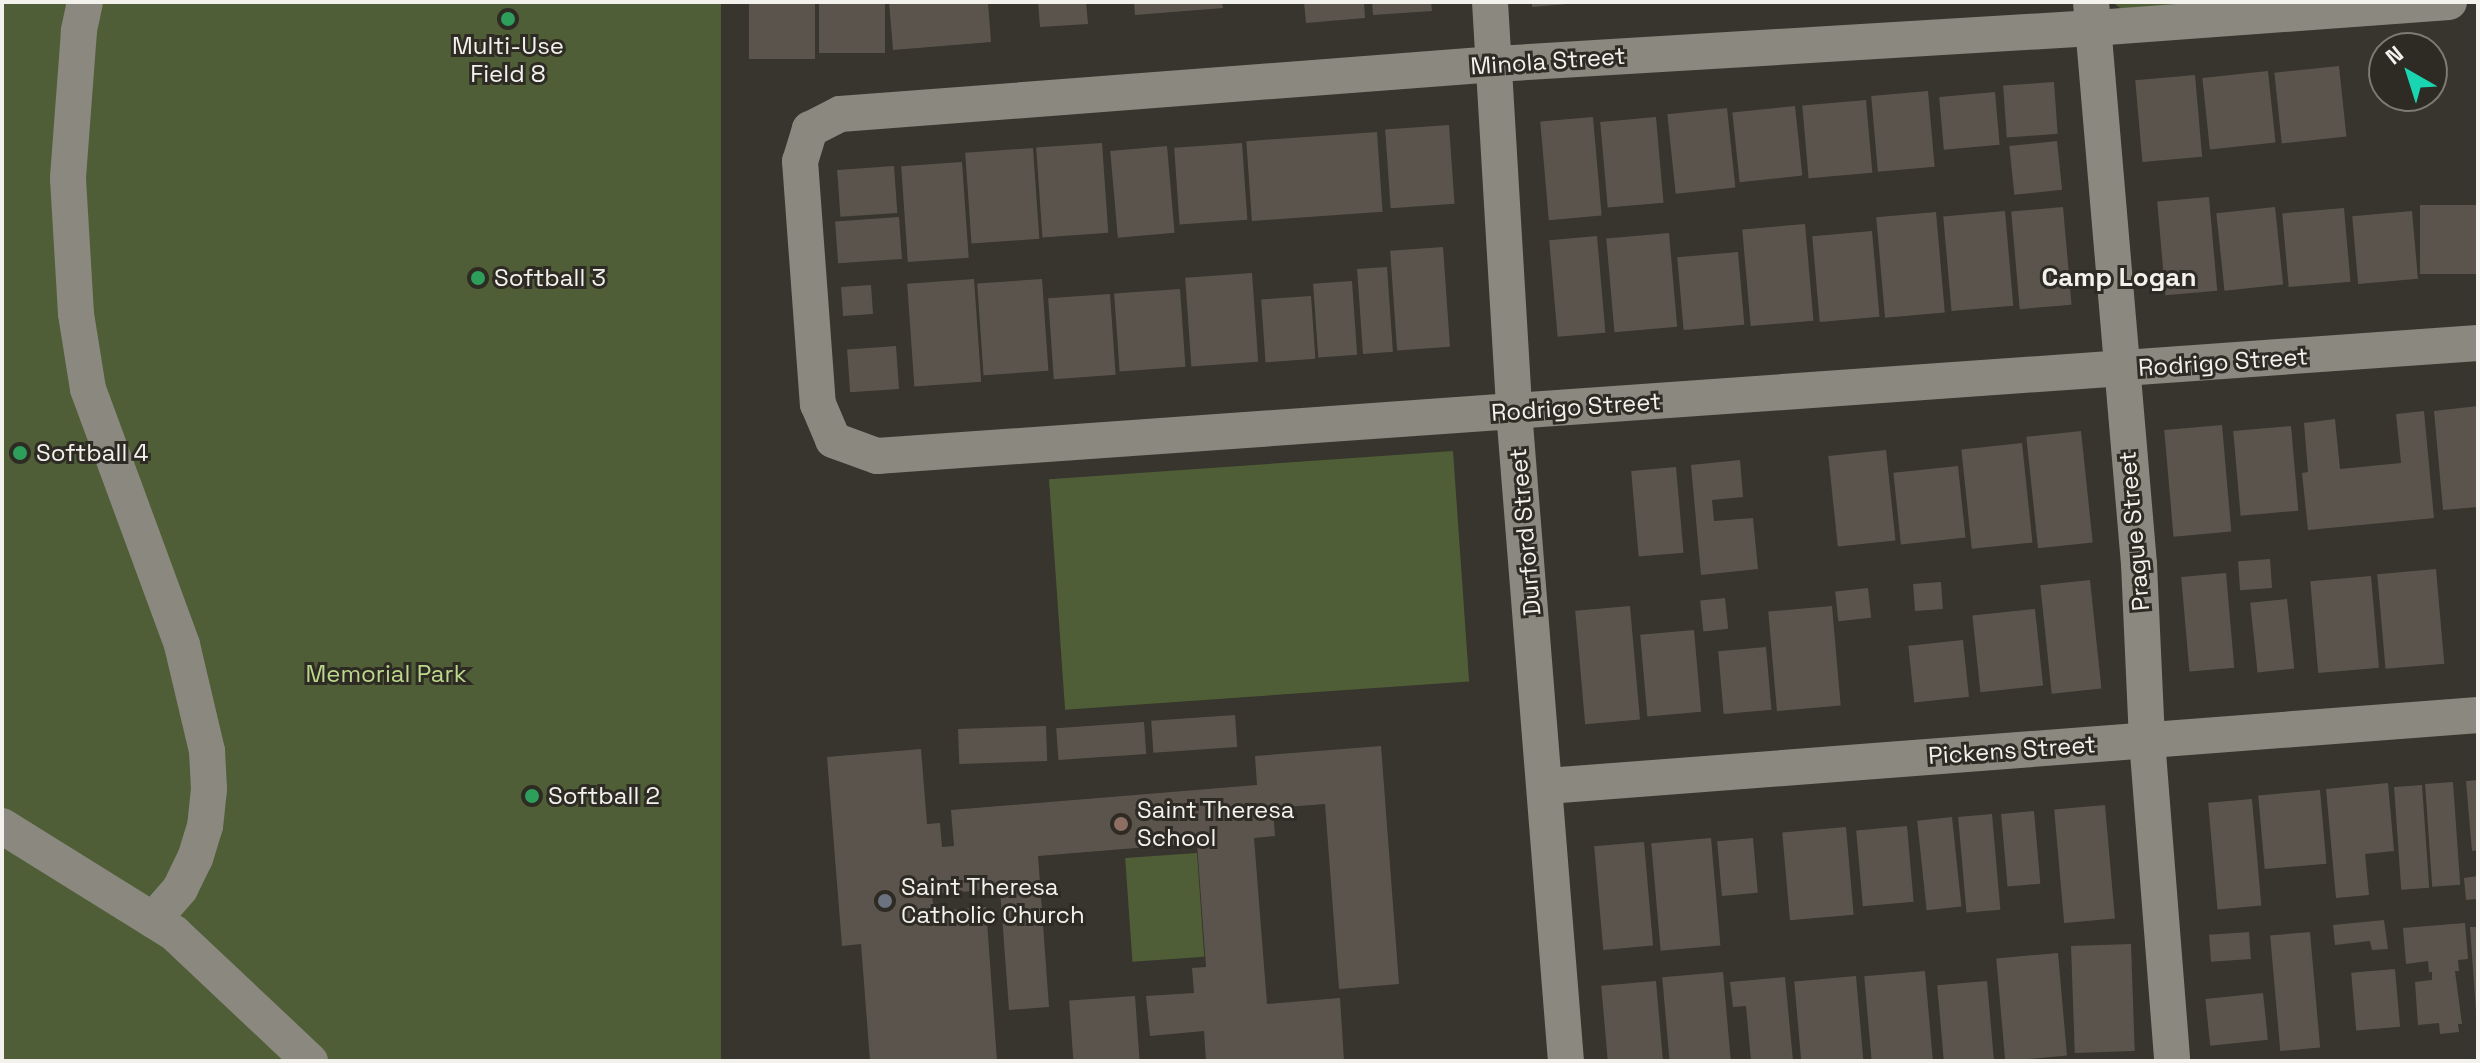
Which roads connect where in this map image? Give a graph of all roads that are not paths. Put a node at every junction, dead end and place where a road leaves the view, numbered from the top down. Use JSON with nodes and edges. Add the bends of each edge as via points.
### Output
{"nodes":[{"id":1,"x":85,"y":2,"type":"edge"},
{"id":2,"x":1490,"y":2,"type":"edge"},
{"id":3,"x":2449,"y":2,"type":"edge"},
{"id":4,"x":2092,"y":15,"type":"edge"},
{"id":5,"x":1495,"y":64,"type":"junction"},
{"id":6,"x":809,"y":287,"type":"joint"},
{"id":7,"x":2478,"y":343,"type":"edge"},
{"id":8,"x":2120,"y":370,"type":"junction"},
{"id":9,"x":1514,"y":411,"type":"junction"},
{"id":10,"x":2478,"y":715,"type":"edge"},
{"id":11,"x":2147,"y":740,"type":"junction"},
{"id":12,"x":1547,"y":786,"type":"junction"},
{"id":13,"x":2,"y":826,"type":"edge"},
{"id":14,"x":153,"y":920,"type":"junction"},
{"id":15,"x":310,"y":1061,"type":"edge"},
{"id":16,"x":1566,"y":1061,"type":"edge"},
{"id":17,"x":2172,"y":1061,"type":"edge"}],
"edges":[{"from":1,"to":14,"type":"street","via":[[68,179],[76,314],[88,389],[182,645],[207,751],[205,826],[195,858],[180,889]]},
{"from":2,"to":5,"type":"street","name":"Durford Street"},
{"from":3,"to":4,"type":"street","name":"Minola Street"},
{"from":4,"to":5,"type":"street","name":"Minola Street"},
{"from":4,"to":8,"type":"street","name":"Prague Street"},
{"from":5,"to":6,"type":"street","name":"Minola Street","via":[[840,114],[810,129],[800,161]]},
{"from":5,"to":9,"type":"street","name":"Durford Street"},
{"from":6,"to":9,"type":"street","name":"Rodrigo Street","via":[[818,404],[833,440],[877,456]]},
{"from":7,"to":8,"type":"street","name":"Rodrigo Street"},
{"from":8,"to":9,"type":"street","name":"Rodrigo Street"},
{"from":8,"to":11,"type":"street","name":"Prague Street","via":[[2139,564]]},
{"from":9,"to":12,"type":"street","name":"Durford Street"},
{"from":10,"to":11,"type":"street","name":"Pickens Street"},
{"from":11,"to":12,"type":"street","name":"Pickens Street"},
{"from":11,"to":17,"type":"street","name":"Prague Street"},
{"from":12,"to":16,"type":"street","name":"Durford Street"},
{"from":13,"to":14,"type":"street"},
{"from":14,"to":15,"type":"street","via":[[174,933]]}]}
